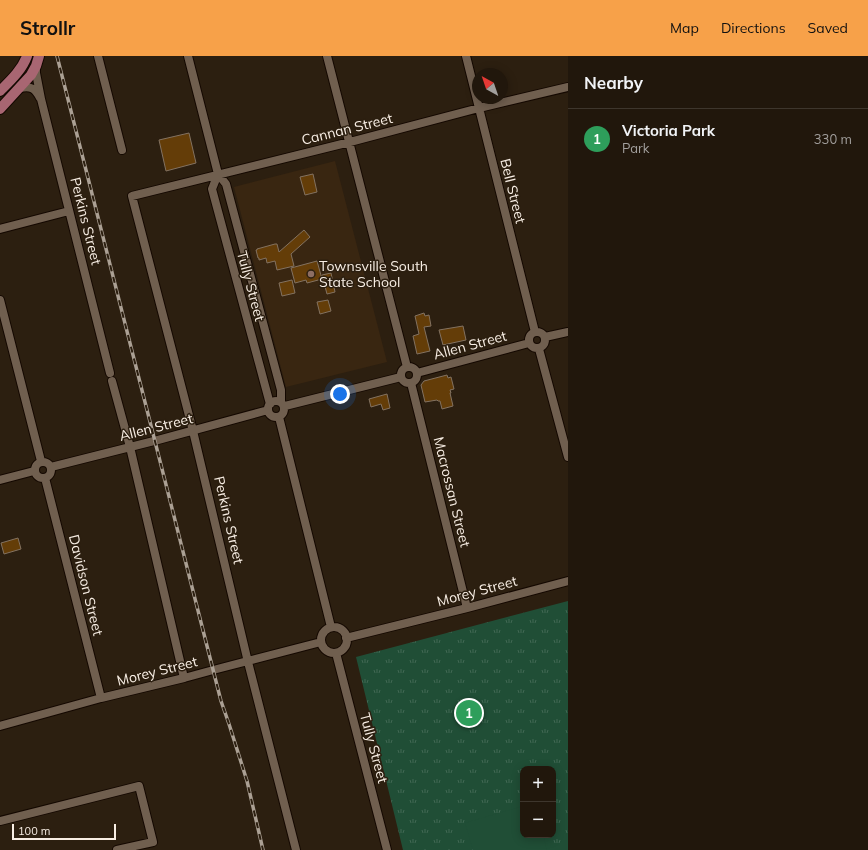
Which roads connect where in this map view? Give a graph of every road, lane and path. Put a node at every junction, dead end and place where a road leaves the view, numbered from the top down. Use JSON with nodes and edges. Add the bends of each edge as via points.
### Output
{"nodes":[{"id":1,"x":27,"y":56,"type":"edge"},
{"id":2,"x":98,"y":56,"type":"edge"},
{"id":3,"x":188,"y":56,"type":"edge"},
{"id":4,"x":327,"y":56,"type":"edge"},
{"id":5,"x":466,"y":56,"type":"edge"},
{"id":6,"x":37,"y":61,"type":"edge"},
{"id":7,"x":568,"y":87,"type":"edge"},
{"id":8,"x":20,"y":88,"type":"junction"},
{"id":9,"x":0,"y":92,"type":"edge"},
{"id":10,"x":41,"y":99,"type":"junction"},
{"id":11,"x":479,"y":108,"type":"junction"},
{"id":12,"x":0,"y":109,"type":"edge"},
{"id":13,"x":350,"y":142,"type":"junction"},
{"id":14,"x":122,"y":150,"type":"dead end"},
{"id":15,"x":218,"y":174,"type":"junction"},
{"id":16,"x":132,"y":196,"type":"joint"},
{"id":17,"x":70,"y":211,"type":"junction"},
{"id":18,"x":0,"y":229,"type":"edge"},
{"id":19,"x":0,"y":300,"type":"edge"},
{"id":20,"x":535,"y":332,"type":"junction"},
{"id":21,"x":568,"y":332,"type":"edge"},
{"id":22,"x":545,"y":337,"type":"junction"},
{"id":23,"x":529,"y":343,"type":"junction"},
{"id":24,"x":540,"y":348,"type":"junction"},
{"id":25,"x":407,"y":367,"type":"junction"},
{"id":26,"x":417,"y":373,"type":"junction"},
{"id":27,"x":401,"y":377,"type":"junction"},
{"id":28,"x":411,"y":383,"type":"junction"},
{"id":29,"x":283,"y":404,"type":"junction"},
{"id":30,"x":269,"y":407,"type":"junction"},
{"id":31,"x":279,"y":417,"type":"junction"},
{"id":32,"x":193,"y":431,"type":"junction"},
{"id":33,"x":130,"y":447,"type":"junction"},
{"id":34,"x":568,"y":457,"type":"edge"},
{"id":35,"x":41,"y":461,"type":"junction"},
{"id":36,"x":51,"y":467,"type":"junction"},
{"id":37,"x":34,"y":471,"type":"junction"},
{"id":38,"x":45,"y":478,"type":"junction"},
{"id":39,"x":0,"y":480,"type":"edge"},
{"id":40,"x":568,"y":581,"type":"edge"},
{"id":41,"x":467,"y":608,"type":"junction"},
{"id":42,"x":331,"y":628,"type":"junction"},
{"id":43,"x":346,"y":638,"type":"junction"},
{"id":44,"x":321,"y":642,"type":"junction"},
{"id":45,"x":336,"y":653,"type":"junction"},
{"id":46,"x":248,"y":662,"type":"junction"},
{"id":47,"x":184,"y":678,"type":"junction"},
{"id":48,"x":101,"y":698,"type":"junction"},
{"id":49,"x":0,"y":726,"type":"edge"},
{"id":50,"x":0,"y":821,"type":"edge"},
{"id":51,"x":117,"y":850,"type":"edge"},
{"id":52,"x":296,"y":850,"type":"edge"},
{"id":53,"x":387,"y":850,"type":"edge"}],
"edges":[{"from":1,"to":9,"type":"main road","via":[[25,63]]},
{"from":2,"to":14,"type":"street"},
{"from":3,"to":15,"type":"street","name":"Tully Street"},
{"from":4,"to":13,"type":"street"},
{"from":5,"to":11,"type":"street","name":"Bell Street"},
{"from":6,"to":8,"type":"main road","via":[[31,75]]},
{"from":6,"to":10,"type":"street","name":"Perkins Street","via":[[36,73]]},
{"from":7,"to":11,"type":"street","name":"Cannan Street"},
{"from":8,"to":10,"type":"street","via":[[30,88]]},
{"from":8,"to":12,"type":"main road"},
{"from":10,"to":17,"type":"street","name":"Perkins Street"},
{"from":11,"to":13,"type":"street","name":"Cannan Street"},
{"from":11,"to":20,"type":"street","name":"Bell Street"},
{"from":13,"to":15,"type":"street","name":"Cannan Street"},
{"from":13,"to":25,"type":"street"},
{"from":15,"to":16,"type":"street","name":"Cannan Street"},
{"from":15,"to":29,"type":"street","name":"Tully Street","via":[[226,184]]},
{"from":15,"to":30,"type":"street","name":"Tully Street","via":[[212,189]]},
{"from":16,"to":32,"type":"street","name":"Perkins Street"},
{"from":17,"to":18,"type":"street"},
{"from":17,"to":33,"type":"street","name":"Perkins Street"},
{"from":19,"to":35,"type":"street"},
{"from":20,"to":22,"type":"street","via":[[542,333]]},
{"from":20,"to":23,"type":"street","via":[[530,335]]},
{"from":21,"to":22,"type":"street"},
{"from":22,"to":24,"type":"street"},
{"from":23,"to":24,"type":"street","via":[[533,348]]},
{"from":23,"to":26,"type":"street","name":"Allen Street"},
{"from":24,"to":34,"type":"street"},
{"from":25,"to":26,"type":"street","via":[[413,368]]},
{"from":25,"to":27,"type":"street","via":[[402,370]]},
{"from":26,"to":28,"type":"street","via":[[415,381]]},
{"from":27,"to":28,"type":"street","via":[[404,382]]},
{"from":27,"to":29,"type":"street"},
{"from":28,"to":41,"type":"street","name":"Macrossan Street"},
{"from":29,"to":30,"type":"street","via":[[275,401]]},
{"from":29,"to":31,"type":"street","via":[[285,411]]},
{"from":30,"to":31,"type":"street","via":[[269,414],[275,418]]},
{"from":30,"to":32,"type":"street","name":"Allen Street"},
{"from":31,"to":42,"type":"street"},
{"from":32,"to":33,"type":"street","name":"Allen Street"},
{"from":32,"to":46,"type":"street","name":"Perkins Street"},
{"from":33,"to":36,"type":"street","name":"Allen Street"},
{"from":33,"to":47,"type":"street","name":"Perkins Street"},
{"from":35,"to":36,"type":"street","via":[[47,462]]},
{"from":35,"to":37,"type":"street","via":[[36,464]]},
{"from":36,"to":38,"type":"street"},
{"from":37,"to":38,"type":"street","via":[[38,477]]},
{"from":37,"to":39,"type":"street"},
{"from":38,"to":48,"type":"street","name":"Davidson Street"},
{"from":40,"to":41,"type":"street","name":"Morey Street"},
{"from":41,"to":43,"type":"street","name":"Morey Street"},
{"from":42,"to":43,"type":"street","via":[[339,628]]},
{"from":42,"to":44,"type":"street","via":[[322,634]]},
{"from":43,"to":45,"type":"street","via":[[343,649]]},
{"from":44,"to":45,"type":"street","via":[[325,649]]},
{"from":44,"to":46,"type":"street","name":"Morey Street"},
{"from":45,"to":53,"type":"street","name":"Tully Street"},
{"from":46,"to":47,"type":"street","name":"Morey Street"},
{"from":46,"to":52,"type":"street","name":"Perkins Street"},
{"from":47,"to":48,"type":"street","name":"Morey Street"},
{"from":48,"to":49,"type":"street","name":"Morey Street"},
{"from":50,"to":51,"type":"street","via":[[138,786],[153,842]]}]}
